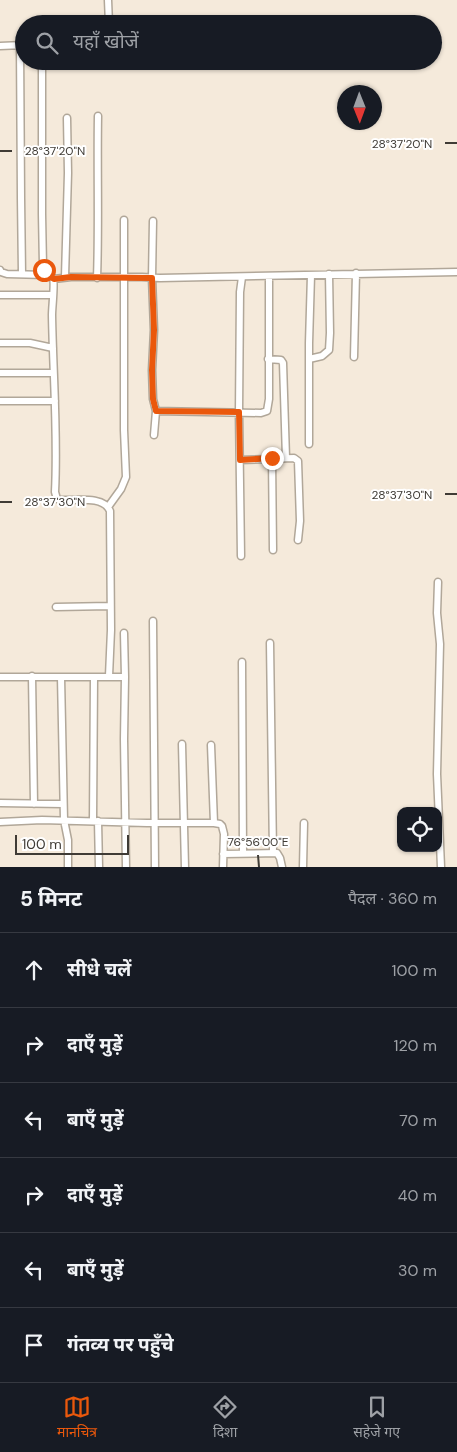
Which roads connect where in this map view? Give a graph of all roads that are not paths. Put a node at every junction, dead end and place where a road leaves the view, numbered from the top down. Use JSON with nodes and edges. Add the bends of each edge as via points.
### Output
{"nodes":[{"id":1,"x":108,"y":0,"type":"edge"},
{"id":2,"x":109,"y":15,"type":"edge"},
{"id":3,"x":15,"y":45,"type":"edge"},
{"id":4,"x":0,"y":46,"type":"edge"},
{"id":5,"x":22,"y":70,"type":"edge"},
{"id":6,"x":42,"y":70,"type":"edge"},
{"id":7,"x":98,"y":116,"type":"dead end"},
{"id":8,"x":67,"y":118,"type":"dead end"},
{"id":9,"x":124,"y":220,"type":"dead end"},
{"id":10,"x":153,"y":221,"type":"dead end"},
{"id":11,"x":0,"y":270,"type":"edge"},
{"id":12,"x":457,"y":272,"type":"edge"},
{"id":13,"x":356,"y":273,"type":"junction"},
{"id":14,"x":22,"y":274,"type":"junction"},
{"id":15,"x":46,"y":274,"type":"junction"},
{"id":16,"x":328,"y":274,"type":"junction"},
{"id":17,"x":311,"y":275,"type":"junction"},
{"id":18,"x":269,"y":276,"type":"junction"},
{"id":19,"x":65,"y":277,"type":"junction"},
{"id":20,"x":125,"y":277,"type":"junction"},
{"id":21,"x":242,"y":277,"type":"junction"},
{"id":22,"x":97,"y":278,"type":"junction"},
{"id":23,"x":152,"y":278,"type":"junction"},
{"id":24,"x":54,"y":279,"type":"junction"},
{"id":25,"x":0,"y":294,"type":"edge"},
{"id":26,"x":52,"y":295,"type":"junction"},
{"id":27,"x":0,"y":343,"type":"edge"},
{"id":28,"x":52,"y":348,"type":"junction"},
{"id":29,"x":354,"y":357,"type":"dead end"},
{"id":30,"x":268,"y":359,"type":"junction"},
{"id":31,"x":309,"y":359,"type":"junction"},
{"id":32,"x":0,"y":373,"type":"edge"},
{"id":33,"x":53,"y":373,"type":"junction"},
{"id":34,"x":0,"y":400,"type":"edge"},
{"id":35,"x":55,"y":401,"type":"junction"},
{"id":36,"x":156,"y":411,"type":"junction"},
{"id":37,"x":239,"y":412,"type":"junction"},
{"id":38,"x":154,"y":435,"type":"dead end"},
{"id":39,"x":309,"y":444,"type":"dead end"},
{"id":40,"x":272,"y":458,"type":"junction"},
{"id":41,"x":286,"y":458,"type":"junction"},
{"id":42,"x":240,"y":460,"type":"junction"},
{"id":43,"x":108,"y":507,"type":"junction"},
{"id":44,"x":298,"y":540,"type":"dead end"},
{"id":45,"x":273,"y":550,"type":"dead end"},
{"id":46,"x":241,"y":556,"type":"dead end"},
{"id":47,"x":438,"y":582,"type":"dead end"},
{"id":48,"x":110,"y":606,"type":"junction"},
{"id":49,"x":56,"y":607,"type":"dead end"},
{"id":50,"x":153,"y":621,"type":"dead end"},
{"id":51,"x":124,"y":633,"type":"dead end"},
{"id":52,"x":270,"y":643,"type":"dead end"},
{"id":53,"x":242,"y":662,"type":"dead end"},
{"id":54,"x":32,"y":676,"type":"junction"},
{"id":55,"x":109,"y":676,"type":"junction"},
{"id":56,"x":0,"y":677,"type":"edge"},
{"id":57,"x":61,"y":677,"type":"junction"},
{"id":58,"x":94,"y":677,"type":"junction"},
{"id":59,"x":125,"y":677,"type":"junction"},
{"id":60,"x":182,"y":744,"type":"dead end"},
{"id":61,"x":212,"y":745,"type":"dead end"},
{"id":62,"x":0,"y":804,"type":"edge"},
{"id":63,"x":34,"y":804,"type":"junction"},
{"id":64,"x":63,"y":804,"type":"junction"},
{"id":65,"x":64,"y":820,"type":"junction"},
{"id":66,"x":96,"y":821,"type":"junction"},
{"id":67,"x":0,"y":822,"type":"edge"},
{"id":68,"x":125,"y":822,"type":"junction"},
{"id":69,"x":184,"y":822,"type":"junction"},
{"id":70,"x":155,"y":823,"type":"junction"},
{"id":71,"x":214,"y":823,"type":"junction"},
{"id":72,"x":304,"y":823,"type":"dead end"},
{"id":73,"x":244,"y":853,"type":"junction"},
{"id":74,"x":273,"y":853,"type":"junction"},
{"id":75,"x":223,"y":854,"type":"junction"},
{"id":76,"x":68,"y":867,"type":"edge"},
{"id":77,"x":99,"y":867,"type":"edge"},
{"id":78,"x":126,"y":867,"type":"edge"},
{"id":79,"x":155,"y":867,"type":"edge"},
{"id":80,"x":185,"y":867,"type":"edge"},
{"id":81,"x":223,"y":867,"type":"edge"},
{"id":82,"x":282,"y":867,"type":"edge"},
{"id":83,"x":303,"y":867,"type":"edge"},
{"id":84,"x":441,"y":867,"type":"edge"}],
"edges":[{"from":1,"to":2,"type":"street"},
{"from":3,"to":4,"type":"street"},
{"from":5,"to":14,"type":"street"},
{"from":6,"to":15,"type":"street","via":[[42,231]]},
{"from":7,"to":22,"type":"street"},
{"from":8,"to":19,"type":"street"},
{"from":9,"to":20,"type":"street"},
{"from":10,"to":23,"type":"street"},
{"from":11,"to":14,"type":"street","via":[[7,274]]},
{"from":12,"to":13,"type":"street"},
{"from":13,"to":16,"type":"street"},
{"from":13,"to":29,"type":"street"},
{"from":14,"to":15,"type":"street"},
{"from":15,"to":24,"type":"street"},
{"from":16,"to":17,"type":"street"},
{"from":16,"to":31,"type":"street","via":[[329,350],[322,356]]},
{"from":17,"to":18,"type":"street"},
{"from":17,"to":31,"type":"street"},
{"from":18,"to":21,"type":"street"},
{"from":18,"to":30,"type":"street"},
{"from":19,"to":22,"type":"street"},
{"from":19,"to":24,"type":"street"},
{"from":20,"to":22,"type":"street"},
{"from":20,"to":23,"type":"street"},
{"from":20,"to":43,"type":"street","via":[[126,478]]},
{"from":21,"to":23,"type":"street"},
{"from":21,"to":37,"type":"street"},
{"from":23,"to":36,"type":"street","via":[[152,370]]},
{"from":24,"to":26,"type":"street"},
{"from":25,"to":26,"type":"street"},
{"from":26,"to":28,"type":"street"},
{"from":27,"to":28,"type":"street","via":[[30,343]]},
{"from":28,"to":33,"type":"street"},
{"from":30,"to":37,"type":"street","via":[[267,411]]},
{"from":30,"to":41,"type":"street","via":[[283,363]]},
{"from":31,"to":39,"type":"street"},
{"from":32,"to":33,"type":"street"},
{"from":33,"to":35,"type":"street"},
{"from":34,"to":35,"type":"street"},
{"from":35,"to":43,"type":"street","via":[[57,499],[99,501]]},
{"from":36,"to":37,"type":"street"},
{"from":36,"to":38,"type":"street"},
{"from":37,"to":42,"type":"street"},
{"from":40,"to":41,"type":"street"},
{"from":40,"to":42,"type":"street"},
{"from":40,"to":45,"type":"street"},
{"from":41,"to":44,"type":"street","via":[[298,461]]},
{"from":42,"to":46,"type":"street"},
{"from":43,"to":48,"type":"street"},
{"from":47,"to":84,"type":"street","via":[[437,774]]},
{"from":48,"to":49,"type":"street"},
{"from":48,"to":55,"type":"street"},
{"from":50,"to":70,"type":"street"},
{"from":51,"to":59,"type":"street"},
{"from":52,"to":74,"type":"street"},
{"from":53,"to":73,"type":"street"},
{"from":54,"to":56,"type":"street"},
{"from":54,"to":57,"type":"street"},
{"from":54,"to":63,"type":"street"},
{"from":55,"to":58,"type":"street"},
{"from":55,"to":59,"type":"street"},
{"from":57,"to":58,"type":"street"},
{"from":57,"to":64,"type":"street"},
{"from":58,"to":66,"type":"street"},
{"from":59,"to":68,"type":"street"},
{"from":60,"to":69,"type":"street"},
{"from":61,"to":71,"type":"street"},
{"from":62,"to":63,"type":"street"},
{"from":63,"to":64,"type":"street"},
{"from":64,"to":65,"type":"street"},
{"from":65,"to":66,"type":"street"},
{"from":65,"to":67,"type":"street"},
{"from":65,"to":76,"type":"street"},
{"from":66,"to":68,"type":"street"},
{"from":66,"to":77,"type":"street"},
{"from":68,"to":70,"type":"street"},
{"from":68,"to":78,"type":"street"},
{"from":69,"to":70,"type":"street"},
{"from":69,"to":71,"type":"street"},
{"from":69,"to":80,"type":"street"},
{"from":70,"to":79,"type":"street"},
{"from":71,"to":75,"type":"street","via":[[220,824],[223,830]]},
{"from":72,"to":83,"type":"street"},
{"from":73,"to":74,"type":"street"},
{"from":73,"to":75,"type":"street"},
{"from":74,"to":82,"type":"street","via":[[277,853]]},
{"from":75,"to":81,"type":"street"}]}
